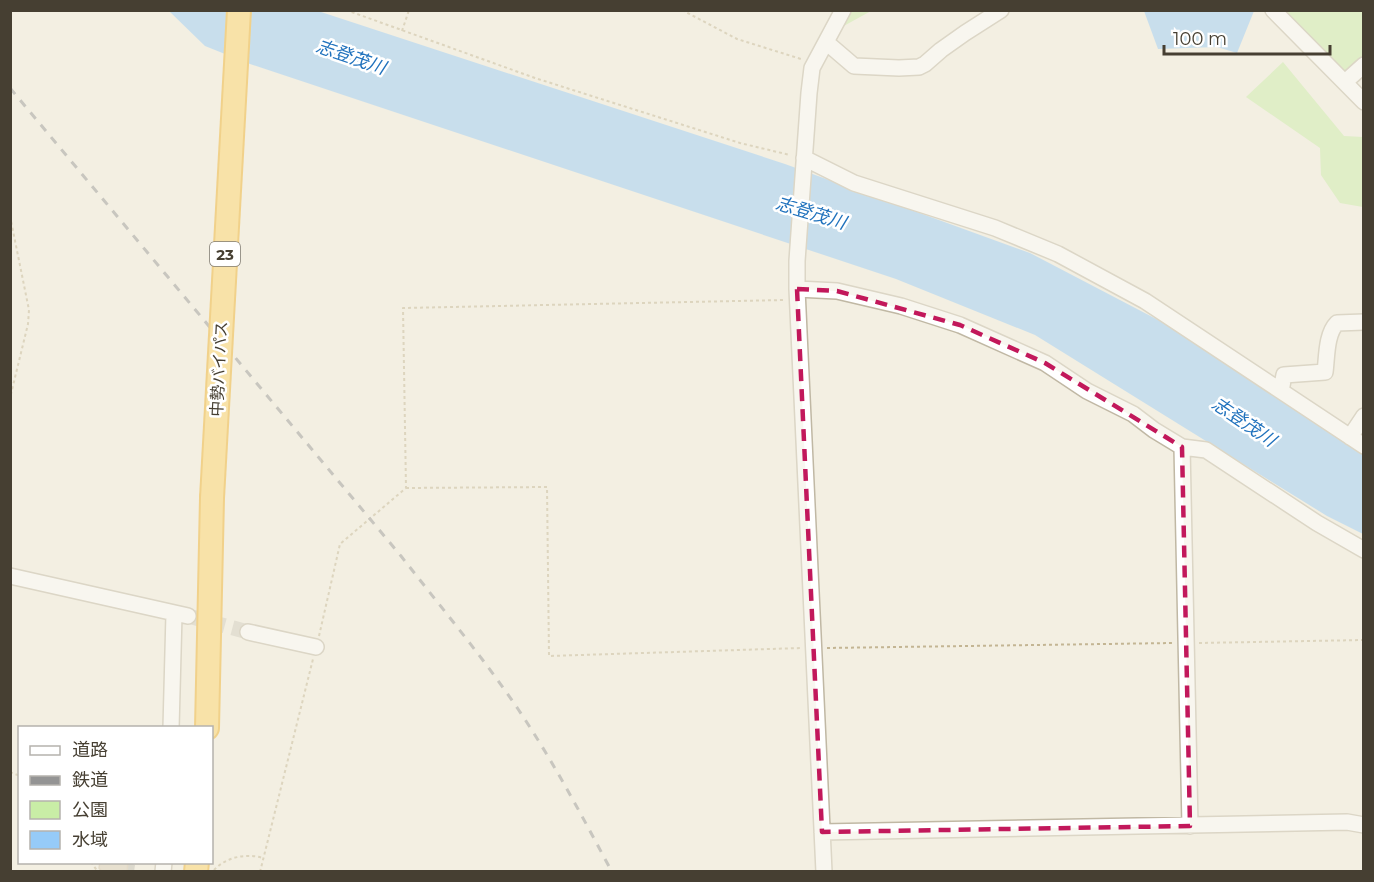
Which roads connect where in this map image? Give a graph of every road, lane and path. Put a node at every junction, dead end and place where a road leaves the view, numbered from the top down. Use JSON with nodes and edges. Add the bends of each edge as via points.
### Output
{"nodes":[{"id":1,"x":239,"y":10,"type":"edge"},
{"id":2,"x":346,"y":10,"type":"edge"},
{"id":3,"x":409,"y":10,"type":"edge"},
{"id":4,"x":682,"y":10,"type":"edge"},
{"id":5,"x":843,"y":10,"type":"edge"},
{"id":6,"x":1001,"y":10,"type":"edge"},
{"id":7,"x":1273,"y":10,"type":"edge"},
{"id":8,"x":402,"y":31,"type":"junction"},
{"id":9,"x":826,"y":42,"type":"junction"},
{"id":10,"x":816,"y":64,"type":"junction"},
{"id":11,"x":1364,"y":65,"type":"edge"},
{"id":12,"x":1345,"y":82,"type":"junction"},
{"id":13,"x":1364,"y":102,"type":"edge"},
{"id":14,"x":804,"y":161,"type":"junction"},
{"id":15,"x":10,"y":216,"type":"edge"},
{"id":16,"x":798,"y":294,"type":"junction"},
{"id":17,"x":1364,"y":322,"type":"edge"},
{"id":18,"x":1281,"y":392,"type":"junction"},
{"id":19,"x":10,"y":398,"type":"edge"},
{"id":20,"x":1364,"y":416,"type":"edge"},
{"id":21,"x":1350,"y":437,"type":"junction"},
{"id":22,"x":1364,"y":446,"type":"edge"},
{"id":23,"x":1182,"y":447,"type":"junction"},
{"id":24,"x":406,"y":488,"type":"junction"},
{"id":25,"x":1364,"y":550,"type":"edge"},
{"id":26,"x":10,"y":576,"type":"edge"},
{"id":27,"x":248,"y":632,"type":"tunnel mouth"},
{"id":28,"x":1364,"y":640,"type":"edge"},
{"id":29,"x":1188,"y":643,"type":"junction"},
{"id":30,"x":316,"y":647,"type":"junction"},
{"id":31,"x":814,"y":648,"type":"junction"},
{"id":32,"x":171,"y":726,"type":"edge"},
{"id":33,"x":207,"y":726,"type":"edge"},
{"id":34,"x":1364,"y":825,"type":"edge"},
{"id":35,"x":1190,"y":826,"type":"junction"},
{"id":36,"x":822,"y":832,"type":"junction"},
{"id":37,"x":264,"y":858,"type":"junction"},
{"id":38,"x":213,"y":872,"type":"edge"},
{"id":39,"x":260,"y":872,"type":"edge"},
{"id":40,"x":824,"y":872,"type":"edge"}],
"edges":[{"from":1,"to":33,"type":"highway","name":"中勢バイパス","number":"23","bridge":true,"via":[[212,498]]},
{"from":2,"to":8,"type":"path"},
{"from":3,"to":8,"type":"path"},
{"from":4,"to":10,"type":"path","via":[[737,39]]},
{"from":5,"to":9,"type":"street"},
{"from":6,"to":9,"type":"street","via":[[919,67],[854,66]]},
{"from":7,"to":12,"type":"street"},
{"from":8,"to":14,"type":"path","via":[[535,78]]},
{"from":9,"to":10,"type":"street"},
{"from":10,"to":14,"type":"street","via":[[812,68]]},
{"from":11,"to":12,"type":"street"},
{"from":12,"to":13,"type":"street"},
{"from":14,"to":16,"type":"street"},
{"from":14,"to":18,"type":"street","via":[[854,183],[995,228],[1058,254],[1145,301]]},
{"from":15,"to":19,"type":"path","via":[[29,310]]},
{"from":16,"to":23,"type":"street","via":[[837,291],[960,325],[1046,363]]},
{"from":16,"to":24,"type":"path","via":[[403,308]]},
{"from":16,"to":31,"type":"street"},
{"from":17,"to":18,"type":"street","via":[[1333,326],[1325,372],[1284,375]]},
{"from":18,"to":21,"type":"street"},
{"from":20,"to":21,"type":"street"},
{"from":21,"to":22,"type":"street"},
{"from":23,"to":25,"type":"street","via":[[1206,450],[1317,524]]},
{"from":23,"to":29,"type":"street"},
{"from":24,"to":30,"type":"path","via":[[340,544]]},
{"from":24,"to":31,"type":"path","via":[[547,487],[549,656]]},
{"from":26,"to":32,"type":"street","via":[[181,615]]},
{"from":27,"to":30,"type":"street"},
{"from":28,"to":29,"type":"path"},
{"from":29,"to":31,"type":"path"},
{"from":29,"to":35,"type":"street"},
{"from":30,"to":37,"type":"path"},
{"from":31,"to":36,"type":"street"},
{"from":34,"to":35,"type":"street","via":[[1347,822]]},
{"from":35,"to":36,"type":"street"},
{"from":36,"to":40,"type":"street"},
{"from":37,"to":38,"type":"path","via":[[229,859]]},
{"from":37,"to":39,"type":"path"}]}
